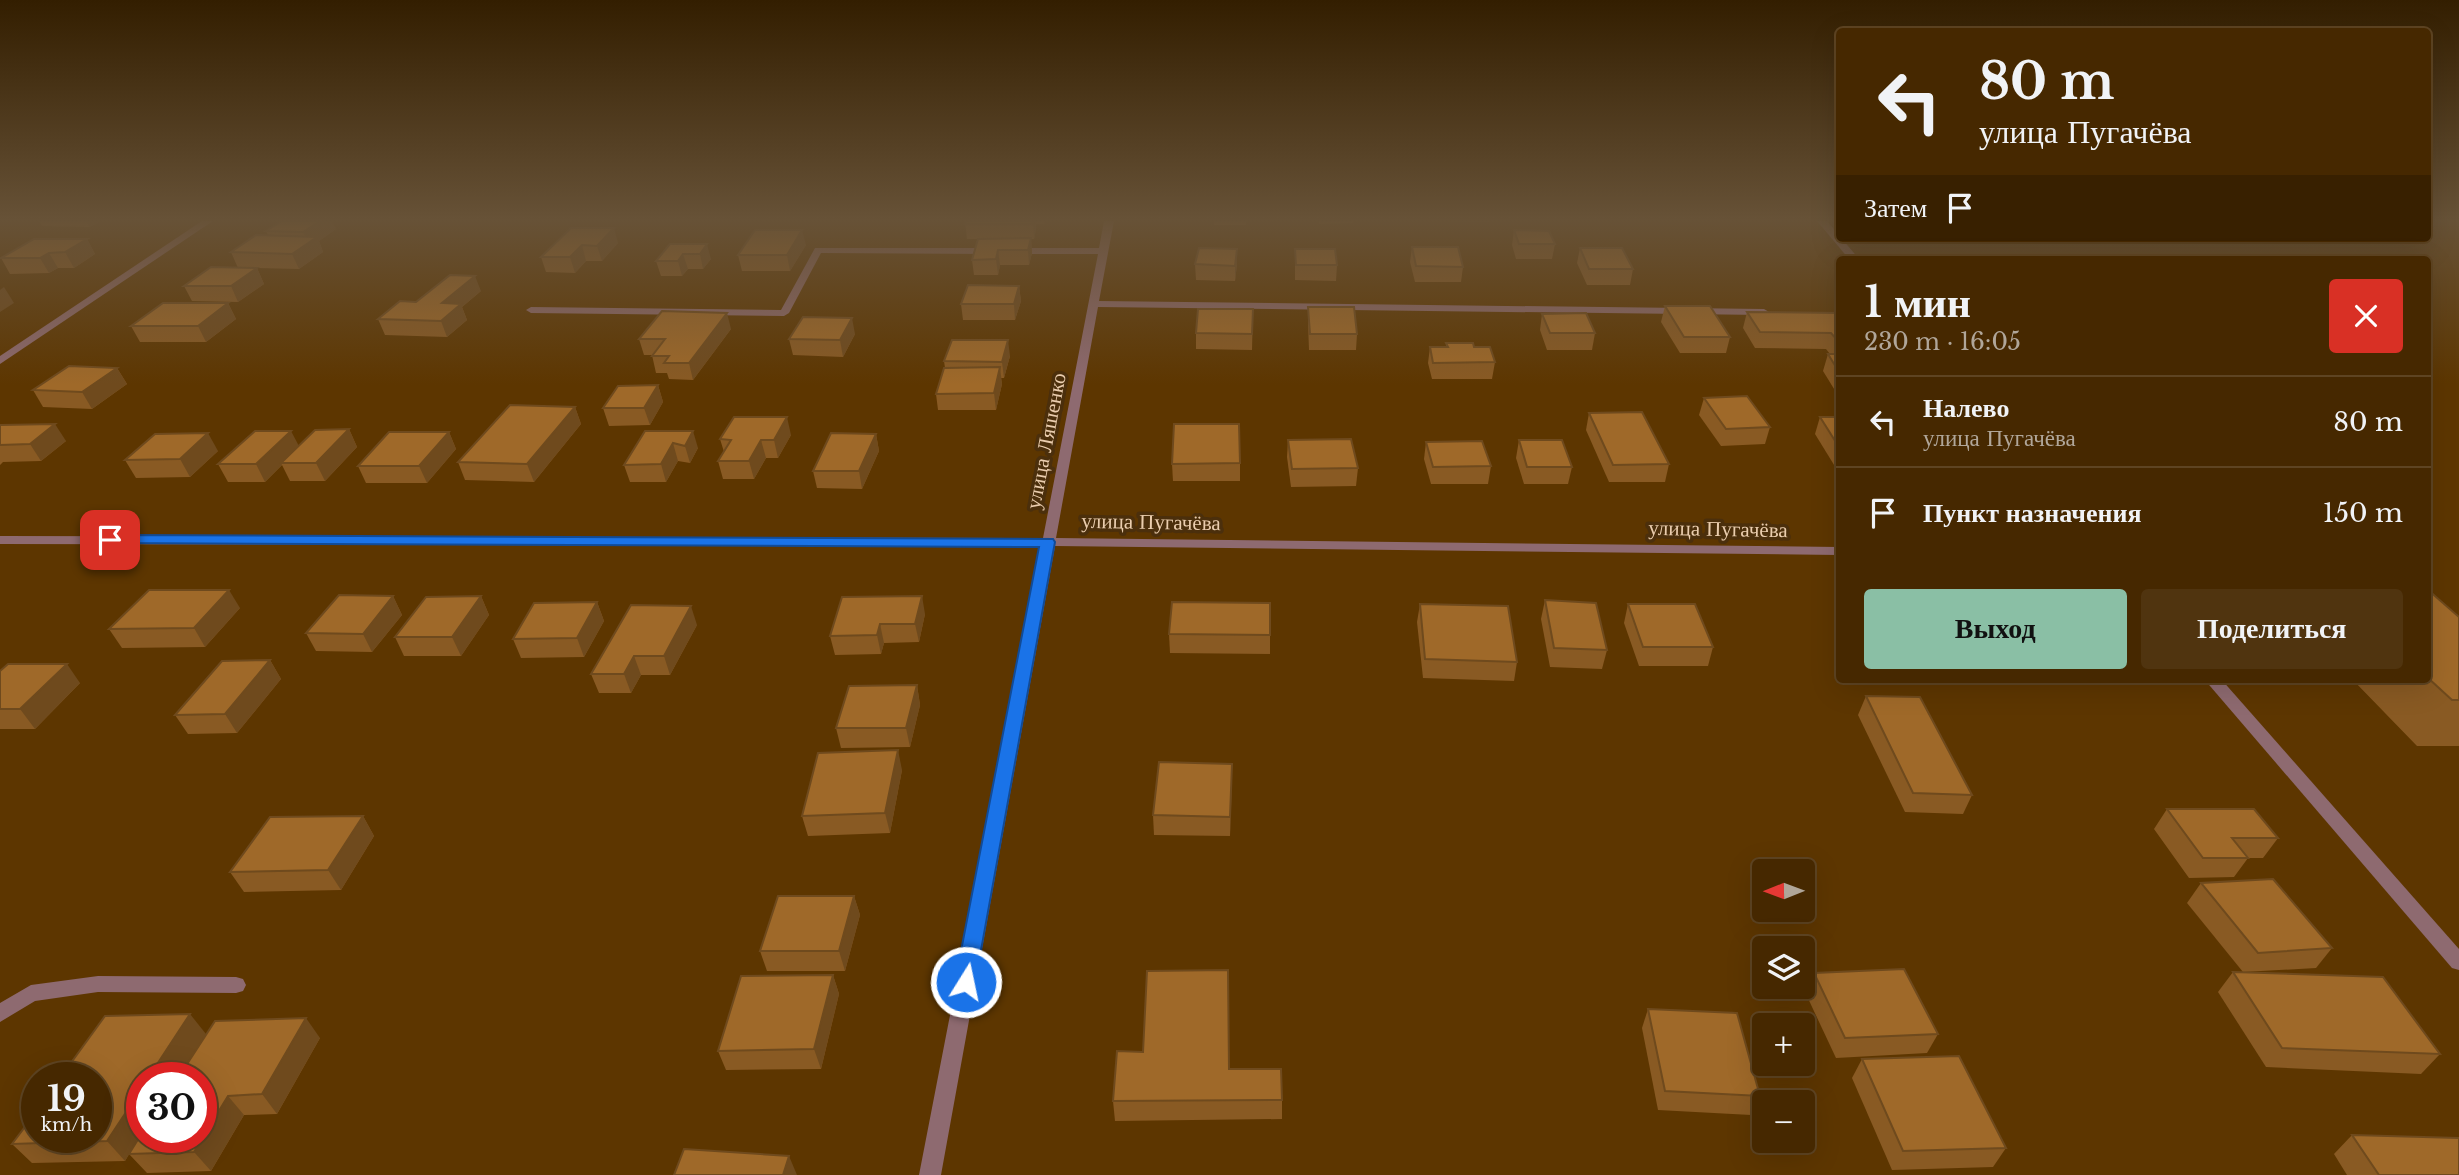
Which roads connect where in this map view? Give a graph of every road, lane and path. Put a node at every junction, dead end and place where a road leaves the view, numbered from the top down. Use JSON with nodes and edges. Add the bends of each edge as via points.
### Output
{"nodes":[{"id":1,"x":126,"y":276,"type":"edge"},
{"id":2,"x":804,"y":276,"type":"edge"},
{"id":3,"x":1098,"y":276,"type":"edge"},
{"id":4,"x":1093,"y":303,"type":"junction"},
{"id":5,"x":531,"y":310,"type":"dead end"},
{"id":6,"x":1770,"y":313,"type":"edge"},
{"id":7,"x":0,"y":360,"type":"edge"},
{"id":8,"x":0,"y":540,"type":"edge"},
{"id":9,"x":1047,"y":542,"type":"junction"},
{"id":10,"x":1836,"y":551,"type":"edge"},
{"id":11,"x":2216,"y":683,"type":"edge"},
{"id":12,"x":2459,"y":962,"type":"edge"},
{"id":13,"x":236,"y":985,"type":"dead end"},
{"id":14,"x":0,"y":1013,"type":"edge"},
{"id":15,"x":930,"y":1175,"type":"edge"}],
"edges":[{"from":1,"to":7,"type":"street"},
{"from":2,"to":5,"type":"street","via":[[784,313]]},
{"from":3,"to":4,"type":"street","name":"улица Ляшенко"},
{"from":4,"to":6,"type":"street"},
{"from":4,"to":9,"type":"street","name":"улица Ляшенко"},
{"from":8,"to":9,"type":"street","name":"улица Пугачёва"},
{"from":9,"to":10,"type":"street","name":"улица Пугачёва"},
{"from":9,"to":15,"type":"street","name":"улица Ляшенко"},
{"from":11,"to":12,"type":"street"},
{"from":13,"to":14,"type":"street","via":[[98,984],[31,993]]}]}
